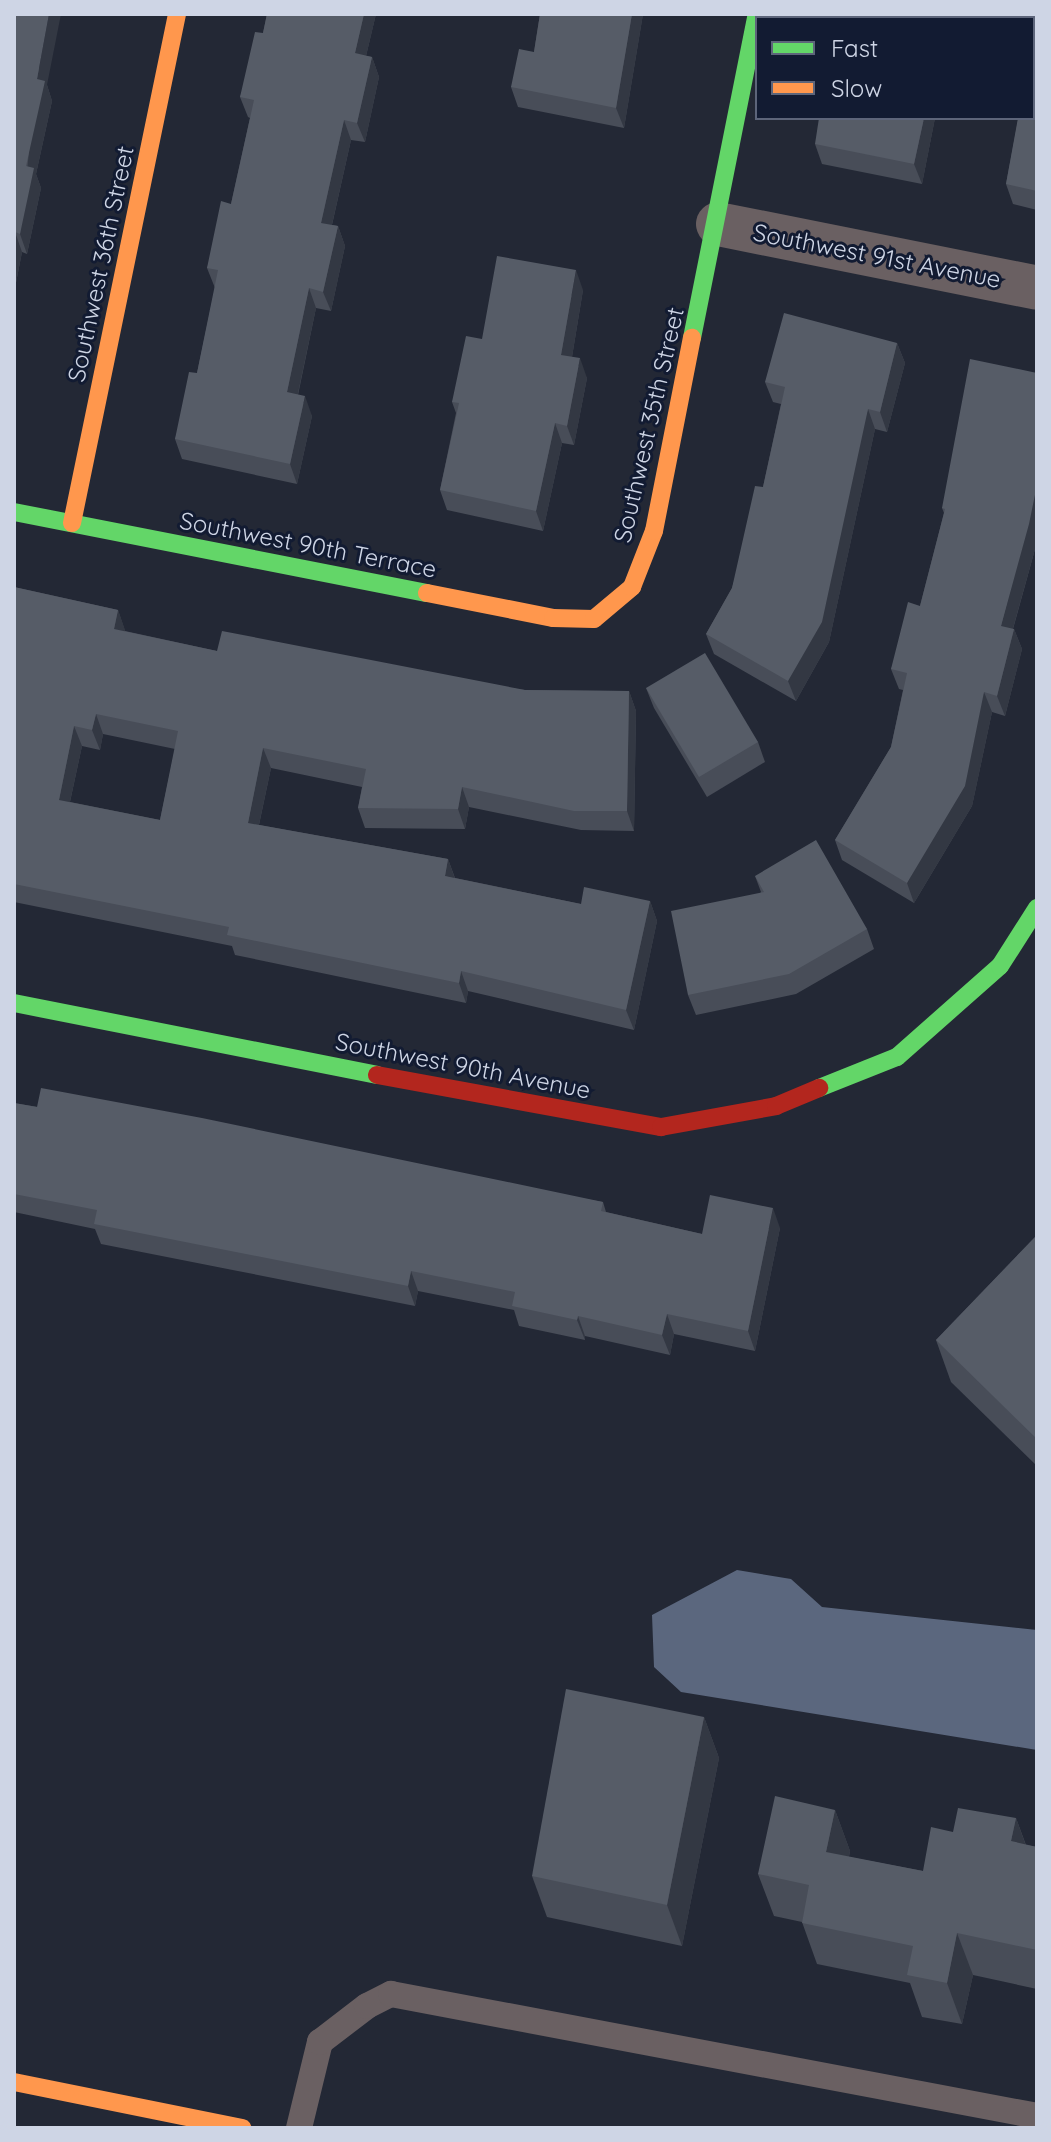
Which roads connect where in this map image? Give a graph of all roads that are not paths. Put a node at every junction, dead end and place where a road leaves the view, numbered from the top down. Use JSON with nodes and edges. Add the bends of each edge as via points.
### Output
{"nodes":[{"id":1,"x":177,"y":14,"type":"edge"},
{"id":2,"x":755,"y":25,"type":"edge"},
{"id":3,"x":718,"y":224,"type":"junction"},
{"id":4,"x":1037,"y":288,"type":"edge"},
{"id":5,"x":14,"y":512,"type":"edge"},
{"id":6,"x":72,"y":523,"type":"junction"},
{"id":7,"x":594,"y":619,"type":"joint"},
{"id":8,"x":1037,"y":908,"type":"edge"},
{"id":9,"x":14,"y":1003,"type":"edge"},
{"id":10,"x":14,"y":2082,"type":"edge"},
{"id":11,"x":1037,"y":2116,"type":"edge"},
{"id":12,"x":242,"y":2128,"type":"edge"},
{"id":13,"x":299,"y":2128,"type":"edge"}],
"edges":[{"from":1,"to":6,"type":"street","name":"Southwest 36th Street"},
{"from":2,"to":3,"type":"street","name":"Southwest 35th Street"},
{"from":3,"to":4,"type":"street","name":"Southwest 91st Avenue"},
{"from":3,"to":7,"type":"street","name":"Southwest 35th Street","via":[[654,531],[632,587]]},
{"from":5,"to":6,"type":"street","name":"Southwest 90th Terrace"},
{"from":6,"to":7,"type":"street","name":"Southwest 90th Terrace","via":[[553,618]]},
{"from":8,"to":9,"type":"street","name":"Southwest 90th Avenue","via":[[1000,966],[897,1057],[776,1106],[661,1127]]},
{"from":10,"to":12,"type":"street"},
{"from":11,"to":13,"type":"lane","via":[[391,1994],[320,2042]]}]}
